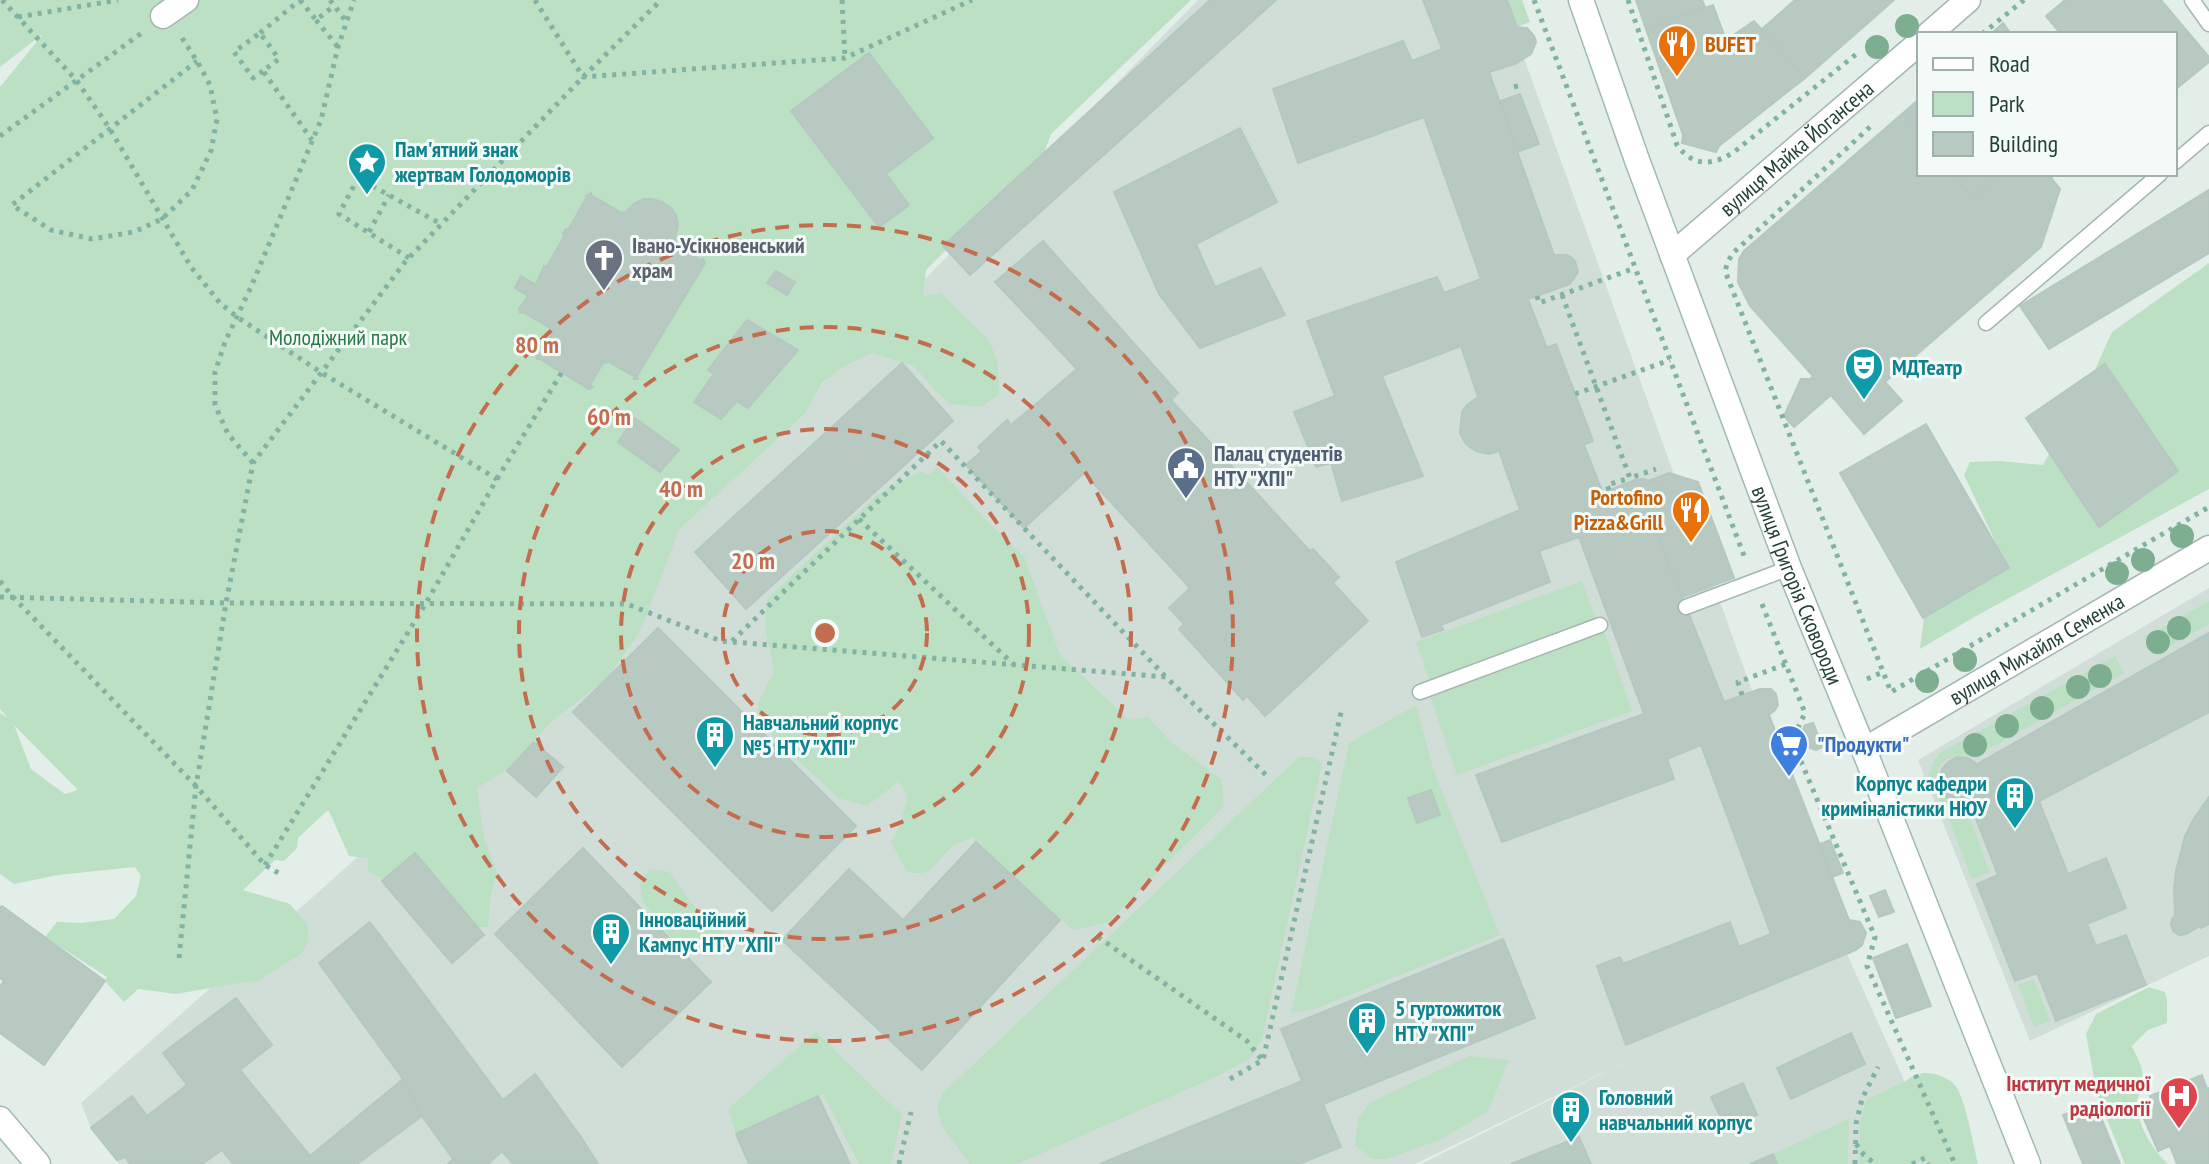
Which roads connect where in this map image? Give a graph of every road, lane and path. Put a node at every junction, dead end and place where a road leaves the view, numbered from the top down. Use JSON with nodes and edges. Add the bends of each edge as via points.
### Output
{"nodes":[{"id":1,"x":2,"y":0,"type":"edge"},
{"id":2,"x":118,"y":0,"type":"edge"},
{"id":3,"x":186,"y":0,"type":"edge"},
{"id":4,"x":300,"y":0,"type":"edge"},
{"id":5,"x":354,"y":0,"type":"edge"},
{"id":6,"x":535,"y":0,"type":"edge"},
{"id":7,"x":661,"y":0,"type":"edge"},
{"id":8,"x":842,"y":0,"type":"edge"},
{"id":9,"x":972,"y":0,"type":"edge"},
{"id":10,"x":1581,"y":0,"type":"edge"},
{"id":11,"x":1628,"y":0,"type":"edge"},
{"id":12,"x":1968,"y":0,"type":"edge"},
{"id":13,"x":2024,"y":0,"type":"edge"},
{"id":14,"x":2192,"y":0,"type":"edge"},
{"id":15,"x":332,"y":3,"type":"edge"},
{"id":16,"x":163,"y":16,"type":"dead end"},
{"id":17,"x":18,"y":17,"type":"junction"},
{"id":18,"x":316,"y":20,"type":"junction"},
{"id":19,"x":346,"y":21,"type":"junction"},
{"id":20,"x":2209,"y":24,"type":"edge"},
{"id":21,"x":1931,"y":32,"type":"edge"},
{"id":22,"x":1984,"y":32,"type":"edge"},
{"id":23,"x":260,"y":33,"type":"junction"},
{"id":24,"x":1917,"y":45,"type":"edge"},
{"id":25,"x":124,"y":46,"type":"dead end"},
{"id":26,"x":338,"y":47,"type":"junction"},
{"id":27,"x":1865,"y":48,"type":"dead end"},
{"id":28,"x":845,"y":58,"type":"junction"},
{"id":29,"x":263,"y":71,"type":"junction"},
{"id":30,"x":583,"y":77,"type":"junction"},
{"id":31,"x":77,"y":81,"type":"junction"},
{"id":32,"x":1521,"y":85,"type":"dead end"},
{"id":33,"x":1514,"y":87,"type":"dead end"},
{"id":34,"x":1878,"y":120,"type":"dead end"},
{"id":35,"x":110,"y":129,"type":"junction"},
{"id":36,"x":2209,"y":133,"type":"edge"},
{"id":37,"x":0,"y":136,"type":"edge"},
{"id":38,"x":313,"y":141,"type":"junction"},
{"id":39,"x":2177,"y":160,"type":"edge"},
{"id":40,"x":2158,"y":176,"type":"edge"},
{"id":41,"x":389,"y":195,"type":"junction"},
{"id":42,"x":162,"y":219,"type":"junction"},
{"id":43,"x":441,"y":224,"type":"junction"},
{"id":44,"x":369,"y":232,"type":"junction"},
{"id":45,"x":1672,"y":255,"type":"junction"},
{"id":46,"x":409,"y":258,"type":"junction"},
{"id":47,"x":1635,"y":268,"type":"dead end"},
{"id":48,"x":1562,"y":295,"type":"junction"},
{"id":49,"x":1537,"y":296,"type":"dead end"},
{"id":50,"x":237,"y":317,"type":"junction"},
{"id":51,"x":1986,"y":323,"type":"dead end"},
{"id":52,"x":1670,"y":360,"type":"dead end"},
{"id":53,"x":562,"y":372,"type":"dead end"},
{"id":54,"x":322,"y":373,"type":"junction"},
{"id":55,"x":1596,"y":387,"type":"junction"},
{"id":56,"x":1575,"y":394,"type":"dead end"},
{"id":57,"x":253,"y":463,"type":"junction"},
{"id":58,"x":1656,"y":469,"type":"dead end"},
{"id":59,"x":1630,"y":478,"type":"junction"},
{"id":60,"x":497,"y":479,"type":"junction"},
{"id":61,"x":1609,"y":490,"type":"dead end"},
{"id":62,"x":2209,"y":507,"type":"edge"},
{"id":63,"x":859,"y":519,"type":"junction"},
{"id":64,"x":2209,"y":548,"type":"edge"},
{"id":65,"x":1789,"y":568,"type":"junction"},
{"id":66,"x":0,"y":581,"type":"edge"},
{"id":67,"x":0,"y":595,"type":"edge"},
{"id":68,"x":13,"y":597,"type":"junction"},
{"id":69,"x":226,"y":603,"type":"junction"},
{"id":70,"x":426,"y":603,"type":"junction"},
{"id":71,"x":1686,"y":607,"type":"dead end"},
{"id":72,"x":1600,"y":625,"type":"dead end"},
{"id":73,"x":731,"y":642,"type":"junction"},
{"id":74,"x":1013,"y":664,"type":"junction"},
{"id":75,"x":1786,"y":664,"type":"dead end"},
{"id":76,"x":1883,"y":672,"type":"junction"},
{"id":77,"x":1166,"y":677,"type":"junction"},
{"id":78,"x":1867,"y":679,"type":"dead end"},
{"id":79,"x":1420,"y":692,"type":"dead end"},
{"id":80,"x":1742,"y":695,"type":"dead end"},
{"id":81,"x":1342,"y":708,"type":"dead end"},
{"id":82,"x":1864,"y":750,"type":"junction"},
{"id":83,"x":1268,"y":777,"type":"dead end"},
{"id":84,"x":196,"y":786,"type":"junction"},
{"id":85,"x":265,"y":865,"type":"junction"},
{"id":86,"x":280,"y":874,"type":"dead end"},
{"id":87,"x":1098,"y":937,"type":"dead end"},
{"id":88,"x":179,"y":958,"type":"dead end"},
{"id":89,"x":1263,"y":1060,"type":"junction"},
{"id":90,"x":1878,"y":1067,"type":"dead end"},
{"id":91,"x":1230,"y":1079,"type":"dead end"},
{"id":92,"x":911,"y":1112,"type":"dead end"},
{"id":93,"x":0,"y":1119,"type":"edge"},
{"id":94,"x":1856,"y":1143,"type":"junction"},
{"id":95,"x":38,"y":1164,"type":"edge"},
{"id":96,"x":899,"y":1164,"type":"edge"},
{"id":97,"x":1855,"y":1164,"type":"edge"},
{"id":98,"x":1875,"y":1164,"type":"edge"},
{"id":99,"x":1912,"y":1164,"type":"edge"},
{"id":100,"x":1928,"y":1164,"type":"edge"},
{"id":101,"x":2028,"y":1164,"type":"edge"}],
"edges":[{"from":1,"to":17,"type":"path"},
{"from":2,"to":17,"type":"path"},
{"from":3,"to":16,"type":"main road"},
{"from":4,"to":18,"type":"path"},
{"from":4,"to":23,"type":"path"},
{"from":5,"to":19,"type":"path"},
{"from":6,"to":30,"type":"path"},
{"from":7,"to":30,"type":"path"},
{"from":8,"to":28,"type":"path"},
{"from":9,"to":28,"type":"path"},
{"from":10,"to":45,"type":"main road","name":"вулиця Григорія Сковороди"},
{"from":11,"to":27,"type":"path","via":[[1677,145],[1708,163],[1734,152]]},
{"from":12,"to":21,"type":"main road"},
{"from":13,"to":22,"type":"path"},
{"from":14,"to":20,"type":"lane"},
{"from":15,"to":18,"type":"path"},
{"from":15,"to":19,"type":"path"},
{"from":17,"to":31,"type":"path"},
{"from":18,"to":26,"type":"path"},
{"from":19,"to":26,"type":"path"},
{"from":23,"to":29,"type":"path","via":[[279,59]]},
{"from":23,"to":29,"type":"path","via":[[234,52],[253,78]]},
{"from":24,"to":45,"type":"main road","name":"вулиця Майка Йогансена"},
{"from":25,"to":31,"type":"path"},
{"from":26,"to":38,"type":"path"},
{"from":28,"to":30,"type":"path"},
{"from":29,"to":38,"type":"path"},
{"from":30,"to":43,"type":"path"},
{"from":31,"to":35,"type":"path"},
{"from":31,"to":37,"type":"path"},
{"from":32,"to":33,"type":"path"},
{"from":34,"to":76,"type":"path","via":[[1734,252],[1725,271]]},
{"from":35,"to":42,"type":"path"},
{"from":35,"to":42,"type":"path","via":[[12,205],[51,230],[92,239],[134,232]]},
{"from":35,"to":42,"type":"path","via":[[197,61],[210,85],[217,119],[211,151],[192,190]]},
{"from":36,"to":39,"type":"lane"},
{"from":38,"to":50,"type":"path"},
{"from":40,"to":51,"type":"lane"},
{"from":41,"to":43,"type":"path"},
{"from":41,"to":44,"type":"path"},
{"from":41,"to":44,"type":"path","via":[[358,178],[339,214]]},
{"from":42,"to":50,"type":"path","via":[[191,267]]},
{"from":43,"to":46,"type":"path"},
{"from":44,"to":46,"type":"path"},
{"from":45,"to":65,"type":"main road","name":"вулиця Григорія Сковороди"},
{"from":46,"to":54,"type":"path"},
{"from":47,"to":48,"type":"path"},
{"from":48,"to":49,"type":"path","via":[[1539,303]]},
{"from":48,"to":55,"type":"path"},
{"from":50,"to":54,"type":"path"},
{"from":50,"to":57,"type":"path","via":[[215,372],[215,405],[228,434]]},
{"from":52,"to":55,"type":"path"},
{"from":53,"to":60,"type":"path"},
{"from":54,"to":57,"type":"path"},
{"from":54,"to":60,"type":"path"},
{"from":55,"to":56,"type":"path"},
{"from":55,"to":59,"type":"path"},
{"from":57,"to":69,"type":"path"},
{"from":58,"to":59,"type":"path"},
{"from":59,"to":61,"type":"path","via":[[1607,485]]},
{"from":60,"to":70,"type":"path"},
{"from":62,"to":76,"type":"path","via":[[1891,692]]},
{"from":63,"to":73,"type":"path"},
{"from":63,"to":74,"type":"path"},
{"from":63,"to":77,"type":"path","via":[[941,441]]},
{"from":64,"to":82,"type":"main road","name":"вулиця Михайля Семенка"},
{"from":65,"to":71,"type":"lane"},
{"from":65,"to":82,"type":"main road","name":"вулиця Григорія Сковороди"},
{"from":66,"to":68,"type":"path"},
{"from":67,"to":68,"type":"path"},
{"from":68,"to":69,"type":"path"},
{"from":68,"to":84,"type":"path"},
{"from":69,"to":70,"type":"path"},
{"from":69,"to":84,"type":"path"},
{"from":70,"to":73,"type":"path","via":[[627,604]]},
{"from":70,"to":85,"type":"path"},
{"from":72,"to":79,"type":"lane"},
{"from":73,"to":74,"type":"path"},
{"from":74,"to":77,"type":"path"},
{"from":75,"to":80,"type":"path","via":[[1738,682]]},
{"from":76,"to":78,"type":"path"},
{"from":77,"to":83,"type":"path"},
{"from":81,"to":89,"type":"path"},
{"from":82,"to":101,"type":"main road","name":"вулиця Григорія Сковороди"},
{"from":84,"to":85,"type":"path"},
{"from":84,"to":88,"type":"path"},
{"from":85,"to":86,"type":"path"},
{"from":87,"to":89,"type":"path","via":[[1247,1041]]},
{"from":89,"to":91,"type":"path"},
{"from":90,"to":94,"type":"path","via":[[1862,1099]]},
{"from":92,"to":96,"type":"path"},
{"from":93,"to":95,"type":"main road"},
{"from":94,"to":97,"type":"path"},
{"from":94,"to":98,"type":"path"},
{"from":99,"to":100,"type":"path","via":[[1925,1158]]}]}
